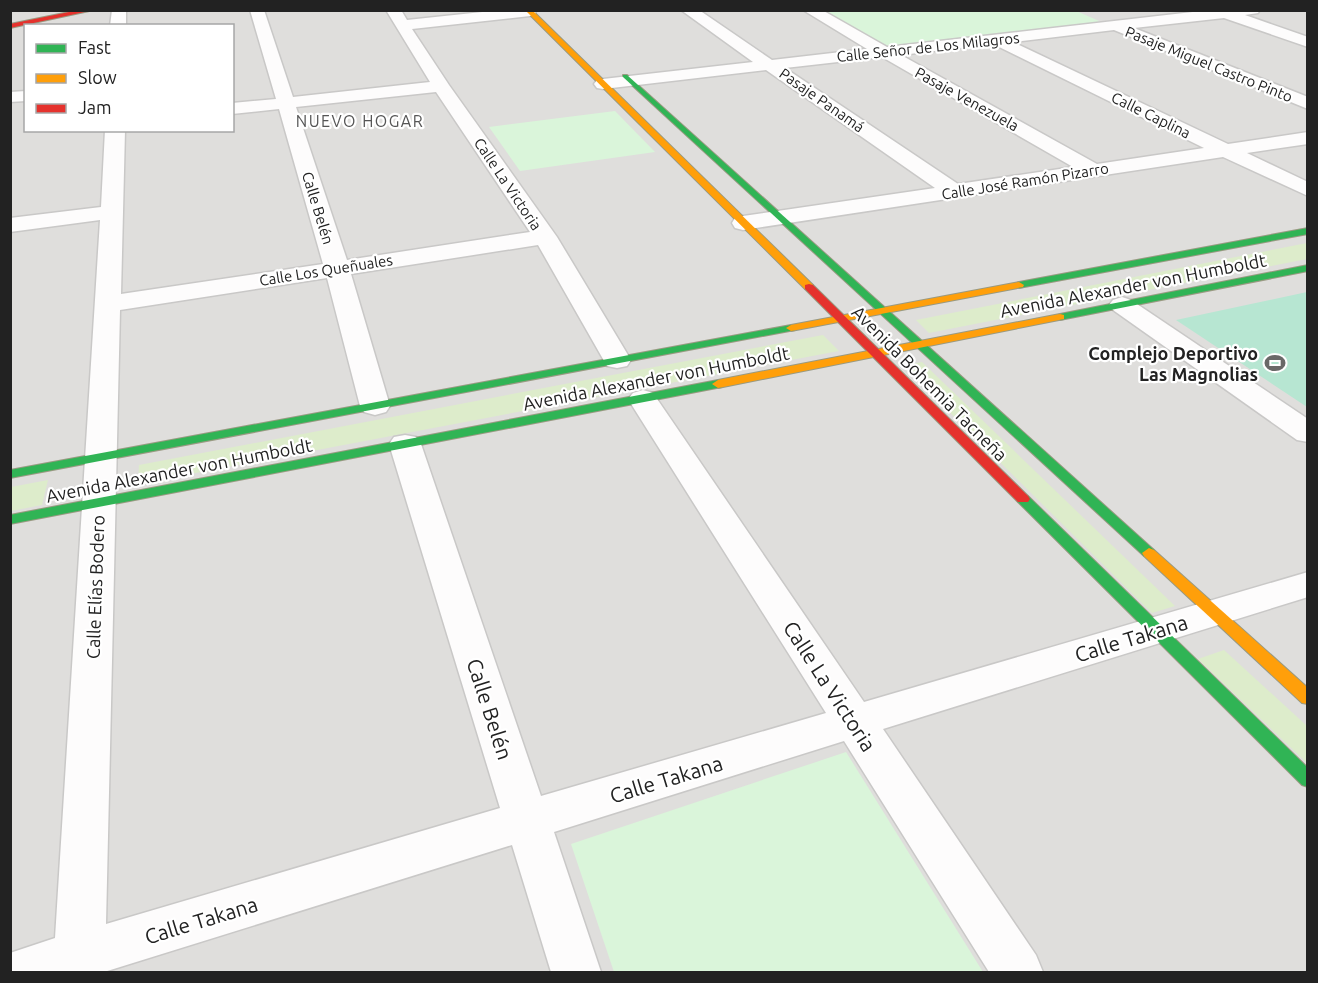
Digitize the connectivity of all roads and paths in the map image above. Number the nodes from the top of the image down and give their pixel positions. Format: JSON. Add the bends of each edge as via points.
{"nodes":[{"id":1,"x":56,"y":10,"type":"edge"},
{"id":2,"x":92,"y":10,"type":"edge"},
{"id":3,"x":257,"y":10,"type":"edge"},
{"id":4,"x":688,"y":10,"type":"edge"},
{"id":5,"x":810,"y":10,"type":"edge"},
{"id":6,"x":1253,"y":10,"type":"edge"},
{"id":7,"x":529,"y":11,"type":"edge"},
{"id":8,"x":1223,"y":12,"type":"edge"},
{"id":9,"x":1087,"y":14,"type":"dead end"},
{"id":10,"x":398,"y":18,"type":"edge"},
{"id":11,"x":10,"y":19,"type":"edge"},
{"id":12,"x":10,"y":26,"type":"edge"},
{"id":13,"x":1115,"y":26,"type":"junction"},
{"id":14,"x":995,"y":40,"type":"junction"},
{"id":15,"x":1308,"y":42,"type":"edge"},
{"id":16,"x":884,"y":52,"type":"junction"},
{"id":17,"x":771,"y":65,"type":"junction"},
{"id":18,"x":624,"y":75,"type":"junction"},
{"id":19,"x":603,"y":84,"type":"junction"},
{"id":20,"x":441,"y":86,"type":"junction"},
{"id":21,"x":286,"y":103,"type":"junction"},
{"id":22,"x":1308,"y":104,"type":"edge"},
{"id":23,"x":234,"y":110,"type":"edge"},
{"id":24,"x":115,"y":132,"type":"edge"},
{"id":25,"x":1308,"y":138,"type":"edge"},
{"id":26,"x":1225,"y":150,"type":"junction"},
{"id":27,"x":1093,"y":170,"type":"junction"},
{"id":28,"x":1308,"y":190,"type":"edge"},
{"id":29,"x":954,"y":191,"type":"junction"},
{"id":30,"x":111,"y":212,"type":"junction"},
{"id":31,"x":780,"y":218,"type":"junction"},
{"id":32,"x":743,"y":224,"type":"junction"},
{"id":33,"x":10,"y":225,"type":"edge"},
{"id":34,"x":1308,"y":231,"type":"edge"},
{"id":35,"x":545,"y":237,"type":"junction"},
{"id":36,"x":337,"y":268,"type":"junction"},
{"id":37,"x":1308,"y":268,"type":"edge"},
{"id":38,"x":108,"y":304,"type":"junction"},
{"id":39,"x":1122,"y":305,"type":"junction"},
{"id":40,"x":882,"y":310,"type":"junction"},
{"id":41,"x":840,"y":318,"type":"junction"},
{"id":42,"x":920,"y":345,"type":"junction"},
{"id":43,"x":876,"y":354,"type":"junction"},
{"id":44,"x":617,"y":360,"type":"junction"},
{"id":45,"x":643,"y":399,"type":"junction"},
{"id":46,"x":375,"y":406,"type":"junction"},
{"id":47,"x":1308,"y":433,"type":"edge"},
{"id":48,"x":405,"y":444,"type":"junction"},
{"id":49,"x":101,"y":458,"type":"junction"},
{"id":50,"x":10,"y":474,"type":"edge"},
{"id":51,"x":99,"y":504,"type":"junction"},
{"id":52,"x":10,"y":520,"type":"edge"},
{"id":53,"x":1308,"y":584,"type":"edge"},
{"id":54,"x":1214,"y":612,"type":"junction"},
{"id":55,"x":1156,"y":630,"type":"junction"},
{"id":56,"x":1308,"y":698,"type":"edge"},
{"id":57,"x":854,"y":722,"type":"junction"},
{"id":58,"x":1308,"y":780,"type":"edge"},
{"id":59,"x":527,"y":821,"type":"junction"},
{"id":60,"x":79,"y":965,"type":"edge"},
{"id":61,"x":25,"y":972,"type":"edge"},
{"id":62,"x":576,"y":972,"type":"edge"},
{"id":63,"x":1018,"y":972,"type":"edge"}],
"edges":[{"from":1,"to":11,"type":"street"},
{"from":2,"to":12,"type":"street"},
{"from":3,"to":21,"type":"street","name":"Calle Belén"},
{"from":4,"to":17,"type":"street","name":"Pasaje Panamá"},
{"from":5,"to":16,"type":"street","name":"Pasaje Venezuela"},
{"from":6,"to":8,"type":"street","name":"Calle Señor de Los Milagros"},
{"from":7,"to":10,"type":"street"},
{"from":7,"to":19,"type":"street","name":"Avenida Bohemia Tacneña"},
{"from":8,"to":13,"type":"street","name":"Calle Señor de Los Milagros"},
{"from":8,"to":15,"type":"street"},
{"from":9,"to":13,"type":"street","name":"Pasaje Miguel Castro Pinto"},
{"from":10,"to":20,"type":"street","name":"Calle La Victoria"},
{"from":13,"to":14,"type":"street","name":"Calle Señor de Los Milagros"},
{"from":13,"to":22,"type":"street","name":"Pasaje Miguel Castro Pinto"},
{"from":14,"to":16,"type":"street","name":"Calle Señor de Los Milagros"},
{"from":14,"to":26,"type":"street","name":"Calle Caplina"},
{"from":16,"to":17,"type":"street","name":"Calle Señor de Los Milagros"},
{"from":16,"to":27,"type":"street","name":"Pasaje Venezuela"},
{"from":17,"to":18,"type":"street","name":"Calle Señor de Los Milagros"},
{"from":17,"to":29,"type":"street","name":"Pasaje Panamá"},
{"from":18,"to":19,"type":"street","name":"Calle Señor de Los Milagros"},
{"from":18,"to":31,"type":"street","name":"Avenida Bohemia Tacneña"},
{"from":19,"to":32,"type":"street","name":"Avenida Bohemia Tacneña"},
{"from":20,"to":21,"type":"street"},
{"from":20,"to":35,"type":"street","name":"Calle La Victoria"},
{"from":21,"to":23,"type":"street"},
{"from":21,"to":36,"type":"street","name":"Calle Belén"},
{"from":24,"to":30,"type":"street","name":"Calle Elías Bodero"},
{"from":25,"to":26,"type":"street","name":"Calle José Ramón Pizarro"},
{"from":26,"to":27,"type":"street","name":"Calle José Ramón Pizarro"},
{"from":26,"to":28,"type":"street","name":"Calle Caplina"},
{"from":27,"to":29,"type":"street","name":"Calle José Ramón Pizarro"},
{"from":29,"to":31,"type":"street","name":"Calle José Ramón Pizarro"},
{"from":30,"to":33,"type":"street"},
{"from":30,"to":38,"type":"street","name":"Calle Elías Bodero"},
{"from":31,"to":32,"type":"street","name":"Calle José Ramón Pizarro"},
{"from":31,"to":40,"type":"street","name":"Avenida Bohemia Tacneña"},
{"from":32,"to":41,"type":"street","name":"Avenida Bohemia Tacneña"},
{"from":34,"to":40,"type":"street","name":"Avenida Alexander von Humboldt"},
{"from":35,"to":36,"type":"street","name":"Calle Los Queñuales"},
{"from":35,"to":44,"type":"street","name":"Calle La Victoria"},
{"from":36,"to":38,"type":"street","name":"Calle Los Queñuales"},
{"from":36,"to":46,"type":"street","name":"Calle Belén"},
{"from":37,"to":39,"type":"street","name":"Avenida Alexander von Humboldt"},
{"from":38,"to":49,"type":"street","name":"Calle Elías Bodero"},
{"from":39,"to":42,"type":"street","name":"Avenida Alexander von Humboldt"},
{"from":39,"to":47,"type":"street"},
{"from":40,"to":41,"type":"street","name":"Avenida Alexander von Humboldt"},
{"from":40,"to":42,"type":"street","name":"Avenida Bohemia Tacneña"},
{"from":41,"to":43,"type":"street","name":"Avenida Bohemia Tacneña"},
{"from":41,"to":44,"type":"street","name":"Avenida Alexander von Humboldt"},
{"from":42,"to":43,"type":"street","name":"Avenida Alexander von Humboldt"},
{"from":42,"to":54,"type":"street","name":"Avenida Bohemia Tacneña"},
{"from":43,"to":45,"type":"street","name":"Avenida Alexander von Humboldt"},
{"from":43,"to":55,"type":"street","name":"Avenida Bohemia Tacneña"},
{"from":44,"to":46,"type":"street","name":"Avenida Alexander von Humboldt"},
{"from":45,"to":48,"type":"street","name":"Avenida Alexander von Humboldt"},
{"from":45,"to":57,"type":"street","name":"Calle La Victoria"},
{"from":46,"to":49,"type":"street","name":"Avenida Alexander von Humboldt"},
{"from":48,"to":51,"type":"street","name":"Avenida Alexander von Humboldt"},
{"from":48,"to":59,"type":"street","name":"Calle Belén"},
{"from":49,"to":50,"type":"street","name":"Avenida Alexander von Humboldt"},
{"from":49,"to":51,"type":"street","name":"Calle Elías Bodero"},
{"from":51,"to":52,"type":"street","name":"Avenida Alexander von Humboldt"},
{"from":51,"to":60,"type":"street","name":"Calle Elías Bodero"},
{"from":53,"to":54,"type":"street","name":"Calle Takana"},
{"from":54,"to":55,"type":"street","name":"Calle Takana"},
{"from":54,"to":56,"type":"street","name":"Avenida Bohemia Tacneña"},
{"from":55,"to":57,"type":"street","name":"Calle Takana"},
{"from":55,"to":58,"type":"street","name":"Avenida Bohemia Tacneña"},
{"from":57,"to":59,"type":"street","name":"Calle Takana"},
{"from":57,"to":63,"type":"street","name":"Calle La Victoria"},
{"from":59,"to":60,"type":"street","name":"Calle Takana"},
{"from":59,"to":62,"type":"street","name":"Calle Belén"},
{"from":60,"to":61,"type":"street","name":"Calle Takana"}]}
